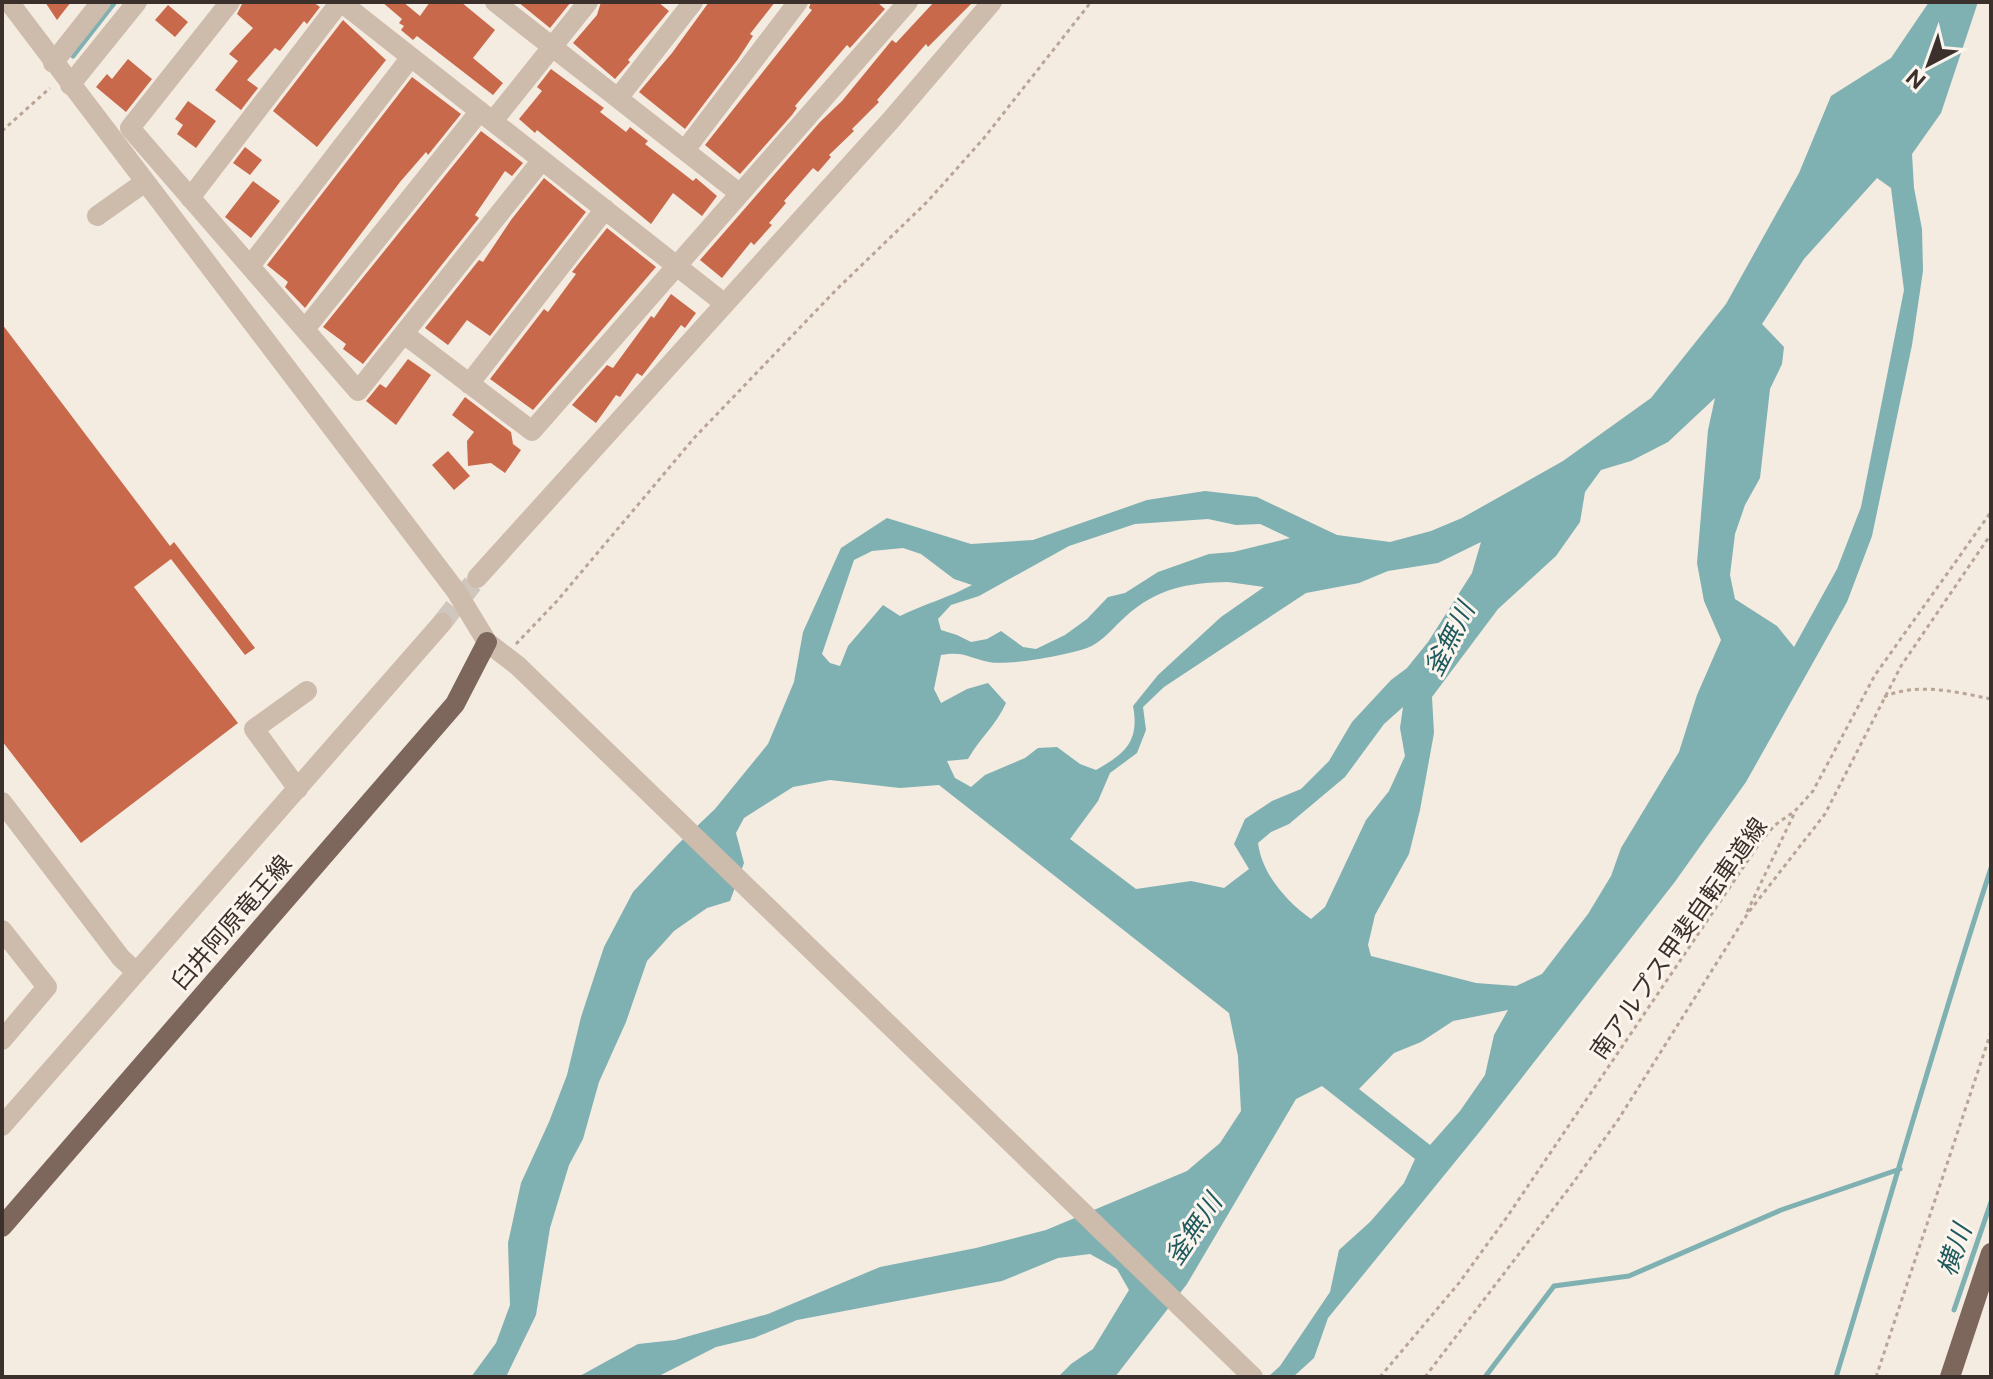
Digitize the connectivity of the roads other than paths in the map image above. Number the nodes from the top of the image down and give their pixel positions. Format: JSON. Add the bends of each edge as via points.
{"nodes":[{"id":1,"x":9,"y":2,"type":"edge"},
{"id":2,"x":101,"y":2,"type":"edge"},
{"id":3,"x":137,"y":2,"type":"edge"},
{"id":4,"x":230,"y":2,"type":"edge"},
{"id":5,"x":341,"y":2,"type":"edge"},
{"id":6,"x":495,"y":2,"type":"edge"},
{"id":7,"x":588,"y":2,"type":"edge"},
{"id":8,"x":693,"y":2,"type":"edge"},
{"id":9,"x":798,"y":2,"type":"edge"},
{"id":10,"x":992,"y":2,"type":"edge"},
{"id":11,"x":900,"y":5,"type":"edge"},
{"id":12,"x":552,"y":47,"type":"junction"},
{"id":13,"x":411,"y":57,"type":"junction"},
{"id":14,"x":62,"y":75,"type":"junction"},
{"id":15,"x":618,"y":98,"type":"junction"},
{"id":16,"x":487,"y":116,"type":"junction"},
{"id":17,"x":685,"y":150,"type":"junction"},
{"id":18,"x":542,"y":160,"type":"junction"},
{"id":19,"x":145,"y":182,"type":"junction"},
{"id":20,"x":739,"y":193,"type":"junction"},
{"id":21,"x":190,"y":198,"type":"junction"},
{"id":22,"x":605,"y":209,"type":"junction"},
{"id":23,"x":97,"y":216,"type":"dead end"},
{"id":24,"x":250,"y":266,"type":"junction"},
{"id":25,"x":677,"y":266,"type":"junction"},
{"id":26,"x":725,"y":304,"type":"junction"},
{"id":27,"x":305,"y":329,"type":"junction"},
{"id":28,"x":404,"y":334,"type":"junction"},
{"id":29,"x":469,"y":384,"type":"junction"},
{"id":30,"x":477,"y":578,"type":"tunnel mouth"},
{"id":31,"x":442,"y":623,"type":"tunnel mouth"},
{"id":32,"x":487,"y":642,"type":"junction"},
{"id":33,"x":307,"y":691,"type":"dead end"},
{"id":34,"x":298,"y":789,"type":"junction"},
{"id":35,"x":2,"y":802,"type":"edge"},
{"id":36,"x":2,"y":930,"type":"edge"},
{"id":37,"x":135,"y":971,"type":"junction"},
{"id":38,"x":5,"y":1030,"type":"edge"},
{"id":39,"x":2,"y":1126,"type":"edge"},
{"id":40,"x":2,"y":1227,"type":"edge"},
{"id":41,"x":1991,"y":1253,"type":"edge"},
{"id":42,"x":1253,"y":1377,"type":"edge"},
{"id":43,"x":1950,"y":1377,"type":"edge"}],
"edges":[{"from":1,"to":14,"type":"street"},
{"from":2,"to":14,"type":"street"},
{"from":3,"to":14,"type":"street"},
{"from":4,"to":21,"type":"street","via":[[130,128]]},
{"from":5,"to":13,"type":"street"},
{"from":5,"to":21,"type":"street"},
{"from":6,"to":12,"type":"street"},
{"from":7,"to":12,"type":"street"},
{"from":8,"to":15,"type":"street"},
{"from":9,"to":17,"type":"street"},
{"from":10,"to":26,"type":"street"},
{"from":11,"to":20,"type":"street"},
{"from":12,"to":15,"type":"street"},
{"from":12,"to":16,"type":"street"},
{"from":13,"to":16,"type":"street"},
{"from":13,"to":24,"type":"street"},
{"from":14,"to":19,"type":"street"},
{"from":15,"to":17,"type":"street"},
{"from":16,"to":18,"type":"street"},
{"from":16,"to":27,"type":"street"},
{"from":17,"to":20,"type":"street"},
{"from":18,"to":22,"type":"street"},
{"from":18,"to":28,"type":"street"},
{"from":19,"to":23,"type":"street"},
{"from":19,"to":32,"type":"street","via":[[456,591]]},
{"from":20,"to":25,"type":"street"},
{"from":21,"to":24,"type":"street"},
{"from":22,"to":25,"type":"street"},
{"from":22,"to":29,"type":"street"},
{"from":24,"to":27,"type":"street"},
{"from":25,"to":26,"type":"street"},
{"from":25,"to":29,"type":"street","via":[[532,431]]},
{"from":26,"to":30,"type":"street"},
{"from":27,"to":28,"type":"street","via":[[358,391]]},
{"from":28,"to":29,"type":"street"},
{"from":31,"to":34,"type":"street"},
{"from":32,"to":40,"type":"main road","name":"臼井阿原竜王線","via":[[455,704]]},
{"from":32,"to":42,"type":"street"},
{"from":33,"to":34,"type":"street","via":[[254,729]]},
{"from":34,"to":37,"type":"street"},
{"from":35,"to":37,"type":"street"},
{"from":36,"to":38,"type":"street","via":[[47,987]]},
{"from":37,"to":39,"type":"street"},
{"from":41,"to":43,"type":"main road"}]}
